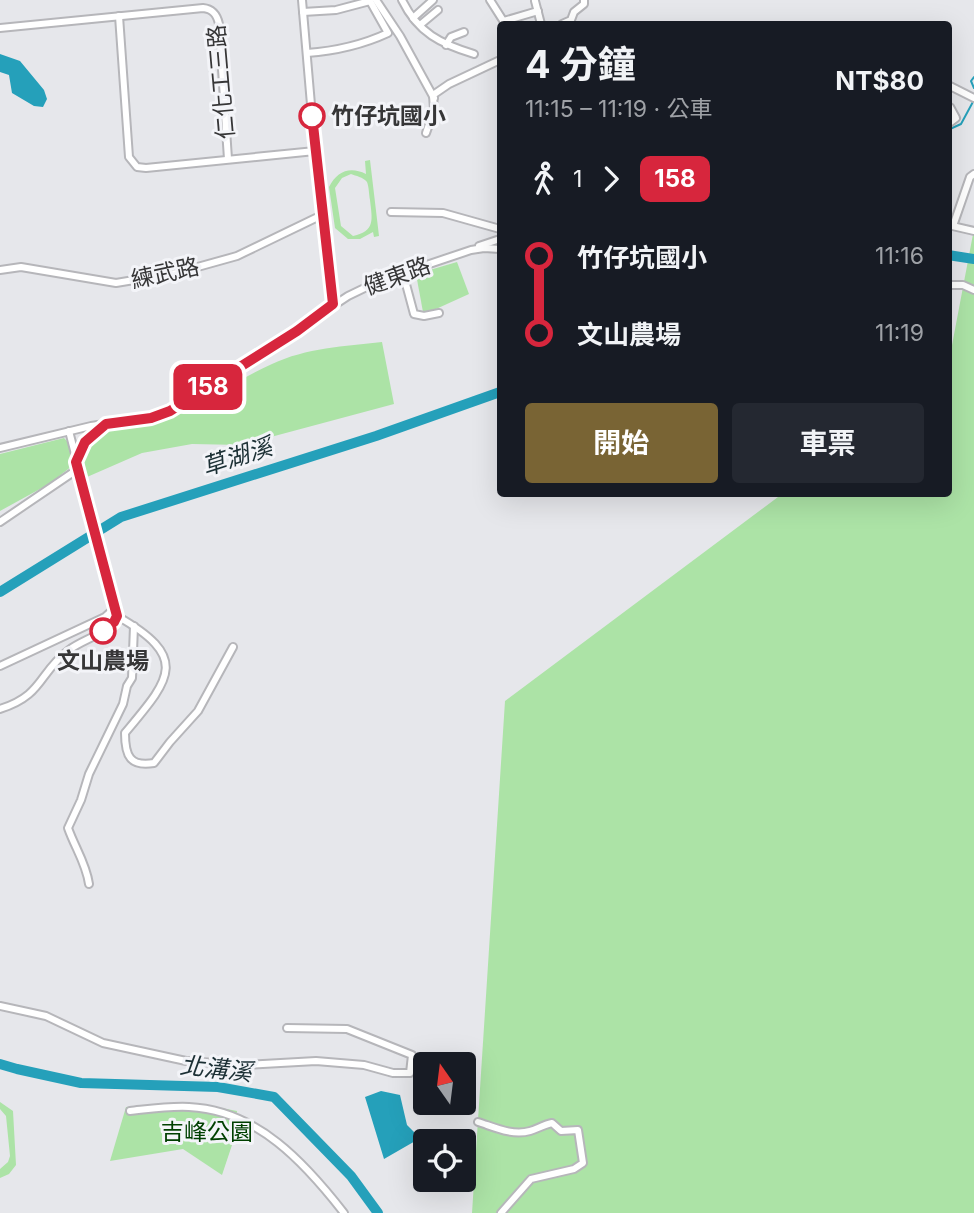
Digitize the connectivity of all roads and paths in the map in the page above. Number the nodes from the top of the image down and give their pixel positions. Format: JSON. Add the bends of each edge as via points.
{"nodes":[{"id":1,"x":302,"y":0,"type":"edge"},
{"id":2,"x":376,"y":0,"type":"edge"},
{"id":3,"x":402,"y":0,"type":"edge"},
{"id":4,"x":433,"y":0,"type":"edge"},
{"id":5,"x":490,"y":0,"type":"edge"},
{"id":6,"x":584,"y":0,"type":"edge"},
{"id":7,"x":535,"y":1,"type":"edge"},
{"id":8,"x":438,"y":10,"type":"dead end"},
{"id":9,"x":538,"y":11,"type":"junction"},
{"id":10,"x":303,"y":12,"type":"junction"},
{"id":11,"x":119,"y":16,"type":"junction"},
{"id":12,"x":413,"y":18,"type":"junction"},
{"id":13,"x":504,"y":21,"type":"edge"},
{"id":14,"x":510,"y":21,"type":"edge"},
{"id":15,"x":540,"y":21,"type":"edge"},
{"id":16,"x":572,"y":21,"type":"edge"},
{"id":17,"x":420,"y":26,"type":"junction"},
{"id":18,"x":0,"y":28,"type":"edge"},
{"id":19,"x":464,"y":32,"type":"dead end"},
{"id":20,"x":446,"y":45,"type":"junction"},
{"id":21,"x":307,"y":53,"type":"junction"},
{"id":22,"x":474,"y":54,"type":"dead end"},
{"id":23,"x":497,"y":61,"type":"edge"},
{"id":24,"x":952,"y":87,"type":"edge"},
{"id":25,"x":434,"y":98,"type":"junction"},
{"id":26,"x":974,"y":98,"type":"edge"},
{"id":27,"x":426,"y":133,"type":"dead end"},
{"id":28,"x":315,"y":151,"type":"junction"},
{"id":29,"x":228,"y":159,"type":"junction"},
{"id":30,"x":973,"y":176,"type":"edge"},
{"id":31,"x":391,"y":212,"type":"dead end"},
{"id":32,"x":322,"y":215,"type":"junction"},
{"id":33,"x":952,"y":223,"type":"edge"},
{"id":34,"x":952,"y":225,"type":"edge"},
{"id":35,"x":497,"y":228,"type":"edge"},
{"id":36,"x":974,"y":232,"type":"edge"},
{"id":37,"x":497,"y":240,"type":"edge"},
{"id":38,"x":471,"y":250,"type":"junction"},
{"id":39,"x":497,"y":250,"type":"edge"},
{"id":40,"x":0,"y":270,"type":"edge"},
{"id":41,"x":403,"y":272,"type":"junction"},
{"id":42,"x":952,"y":285,"type":"edge"},
{"id":43,"x":974,"y":290,"type":"edge"},
{"id":44,"x":333,"y":304,"type":"junction"},
{"id":45,"x":439,"y":313,"type":"dead end"},
{"id":46,"x":106,"y":424,"type":"junction"},
{"id":47,"x":69,"y":430,"type":"junction"},
{"id":48,"x":0,"y":448,"type":"edge"},
{"id":49,"x":78,"y":467,"type":"junction"},
{"id":50,"x":0,"y":522,"type":"edge"},
{"id":51,"x":115,"y":608,"type":"junction"},
{"id":52,"x":117,"y":616,"type":"junction"},
{"id":53,"x":134,"y":626,"type":"junction"},
{"id":54,"x":233,"y":647,"type":"dead end"},
{"id":55,"x":0,"y":666,"type":"edge"},
{"id":56,"x":0,"y":709,"type":"edge"},
{"id":57,"x":89,"y":884,"type":"dead end"},
{"id":58,"x":0,"y":1006,"type":"edge"},
{"id":59,"x":287,"y":1028,"type":"dead end"},
{"id":60,"x":130,"y":1111,"type":"dead end"},
{"id":61,"x":478,"y":1122,"type":"dead end"},
{"id":62,"x":344,"y":1213,"type":"edge"},
{"id":63,"x":501,"y":1213,"type":"edge"}],
"edges":[{"from":1,"to":10,"type":"street"},
{"from":2,"to":25,"type":"street"},
{"from":3,"to":12,"type":"street"},
{"from":4,"to":12,"type":"street"},
{"from":5,"to":13,"type":"street"},
{"from":6,"to":16,"type":"street"},
{"from":7,"to":9,"type":"street"},
{"from":8,"to":17,"type":"street"},
{"from":9,"to":14,"type":"street"},
{"from":9,"to":15,"type":"street"},
{"from":10,"to":21,"type":"street"},
{"from":10,"to":21,"type":"street","via":[[370,1],[388,33]]},
{"from":11,"to":18,"type":"street","name":"仁化工三路"},
{"from":11,"to":29,"type":"street","name":"仁化工三路","via":[[203,8],[216,14]]},
{"from":11,"to":29,"type":"street","via":[[130,161],[140,169]]},
{"from":12,"to":17,"type":"street"},
{"from":17,"to":20,"type":"street"},
{"from":19,"to":20,"type":"street","via":[[451,37]]},
{"from":20,"to":22,"type":"street"},
{"from":21,"to":28,"type":"street"},
{"from":23,"to":25,"type":"street","via":[[449,84]]},
{"from":24,"to":26,"type":"street"},
{"from":25,"to":27,"type":"street"},
{"from":28,"to":29,"type":"street"},
{"from":28,"to":32,"type":"street"},
{"from":30,"to":33,"type":"street"},
{"from":31,"to":35,"type":"street","via":[[443,213]]},
{"from":32,"to":40,"type":"street","name":"練武路","via":[[237,256],[164,275],[116,283],[21,267]]},
{"from":32,"to":44,"type":"street"},
{"from":34,"to":36,"type":"street"},
{"from":37,"to":38,"type":"street","name":"健東路"},
{"from":38,"to":39,"type":"street","name":"健東路"},
{"from":38,"to":41,"type":"street","name":"健東路"},
{"from":41,"to":44,"type":"street","name":"健東路"},
{"from":41,"to":45,"type":"street","via":[[414,314]]},
{"from":42,"to":43,"type":"street"},
{"from":44,"to":46,"type":"street","name":"健東路","via":[[170,411]]},
{"from":46,"to":47,"type":"street","name":"健東路"},
{"from":46,"to":49,"type":"street","via":[[85,442]]},
{"from":47,"to":48,"type":"street","name":"健東路"},
{"from":47,"to":49,"type":"street"},
{"from":49,"to":50,"type":"street"},
{"from":49,"to":51,"type":"street"},
{"from":51,"to":52,"type":"street"},
{"from":51,"to":55,"type":"street","via":[[105,617]]},
{"from":52,"to":53,"type":"street"},
{"from":52,"to":56,"type":"street","via":[[102,632],[58,659],[36,690]]},
{"from":53,"to":54,"type":"street","via":[[156,644],[166,658],[167,669],[160,688],[125,733],[129,756],[140,766],[154,763],[198,711]]},
{"from":53,"to":57,"type":"street","via":[[132,678],[68,828],[86,864]]},
{"from":58,"to":59,"type":"street","via":[[46,1016],[103,1043],[186,1061],[244,1065],[316,1061],[410,1073],[412,1055],[347,1029]]},
{"from":60,"to":62,"type":"street","via":[[188,1107],[229,1114],[270,1136],[302,1163]]},
{"from":61,"to":63,"type":"street","via":[[506,1132],[530,1131],[552,1123],[561,1130],[578,1130],[583,1163],[531,1179]]}]}
